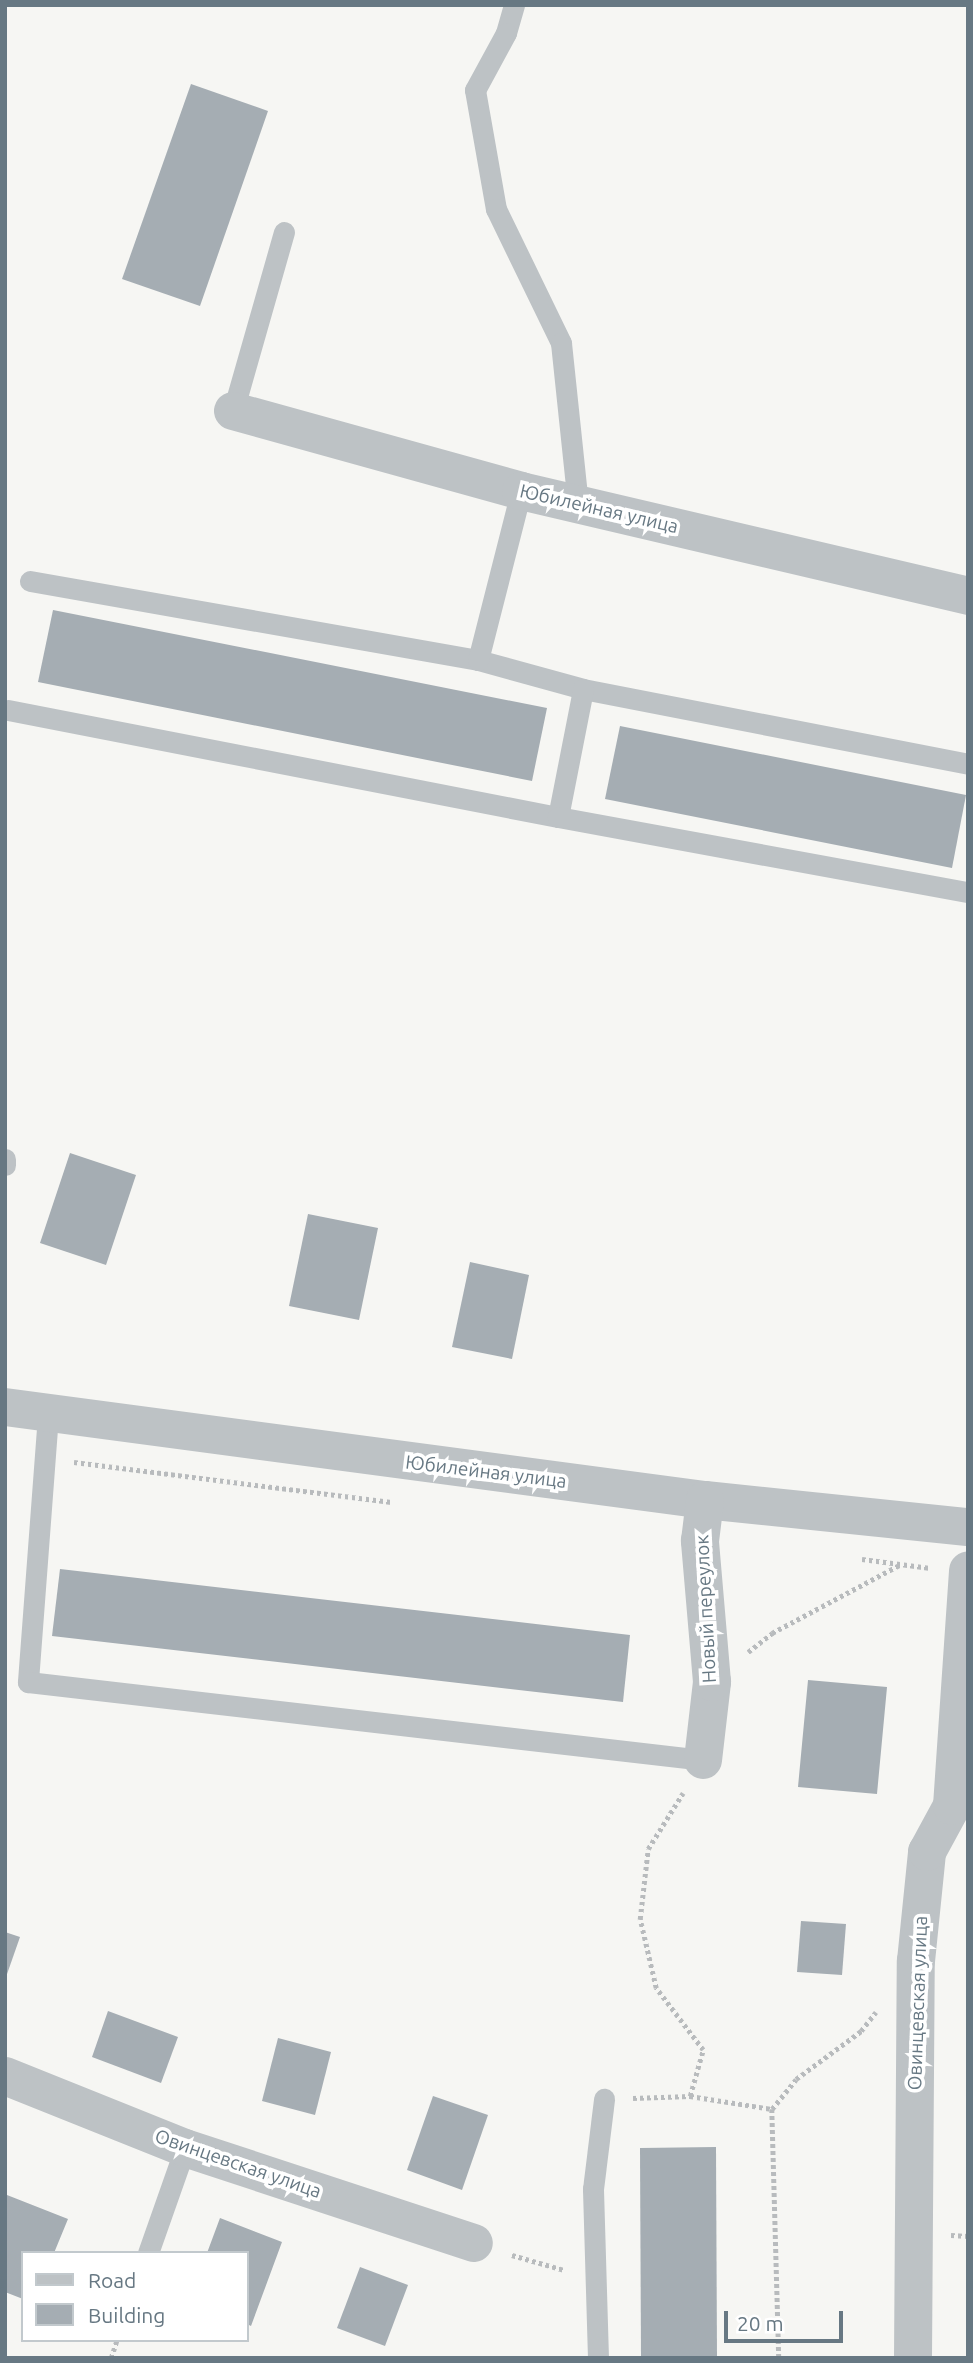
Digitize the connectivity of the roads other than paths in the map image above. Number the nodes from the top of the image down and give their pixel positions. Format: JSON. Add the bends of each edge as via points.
{"nodes":[{"id":1,"x":514,"y":5,"type":"edge"},
{"id":2,"x":284,"y":232,"type":"dead end"},
{"id":3,"x":233,"y":411,"type":"joint"},
{"id":4,"x":521,"y":491,"type":"junction"},
{"id":5,"x":578,"y":504,"type":"junction"},
{"id":6,"x":30,"y":581,"type":"dead end"},
{"id":7,"x":968,"y":596,"type":"edge"},
{"id":8,"x":478,"y":660,"type":"junction"},
{"id":9,"x":583,"y":689,"type":"junction"},
{"id":10,"x":8,"y":710,"type":"dead end"},
{"id":11,"x":968,"y":764,"type":"edge"},
{"id":12,"x":558,"y":817,"type":"junction"},
{"id":13,"x":968,"y":892,"type":"edge"},
{"id":14,"x":5,"y":1159,"type":"edge"},
{"id":15,"x":5,"y":1165,"type":"edge"},
{"id":16,"x":5,"y":1407,"type":"edge"},
{"id":17,"x":48,"y":1415,"type":"junction"},
{"id":18,"x":705,"y":1500,"type":"junction"},
{"id":19,"x":968,"y":1527,"type":"edge"},
{"id":20,"x":968,"y":1571,"type":"edge"},
{"id":21,"x":703,"y":1760,"type":"joint"},
{"id":22,"x":960,"y":1806,"type":"edge"},
{"id":23,"x":5,"y":2076,"type":"edge"},
{"id":24,"x":604,"y":2099,"type":"road end"},
{"id":25,"x":185,"y":2148,"type":"junction"},
{"id":26,"x":474,"y":2243,"type":"dead end"},
{"id":27,"x":149,"y":2251,"type":"edge"},
{"id":28,"x":598,"y":2358,"type":"edge"},
{"id":29,"x":913,"y":2358,"type":"edge"}],
"edges":[{"from":1,"to":5,"type":"lane","via":[[506,33],[475,90],[496,209],[561,343]]},
{"from":2,"to":3,"type":"lane"},
{"from":3,"to":4,"type":"street","name":"Юбилейная улица"},
{"from":4,"to":5,"type":"street","name":"Юбилейная улица"},
{"from":4,"to":8,"type":"lane"},
{"from":5,"to":7,"type":"street","name":"Юбилейная улица"},
{"from":6,"to":8,"type":"lane"},
{"from":8,"to":9,"type":"lane"},
{"from":9,"to":11,"type":"lane"},
{"from":9,"to":12,"type":"lane"},
{"from":10,"to":12,"type":"lane"},
{"from":12,"to":13,"type":"lane"},
{"from":14,"to":15,"type":"lane"},
{"from":16,"to":17,"type":"street","name":"Юбилейная улица"},
{"from":17,"to":18,"type":"street","name":"Юбилейная улица"},
{"from":17,"to":21,"type":"lane","via":[[28,1682]]},
{"from":18,"to":19,"type":"street","name":"Юбилейная улица"},
{"from":18,"to":21,"type":"street","name":"Новый переулок","via":[[700,1541],[712,1682]]},
{"from":20,"to":22,"type":"street","name":"Овинцевская улица"},
{"from":22,"to":29,"type":"street","name":"Овинцевская улица","via":[[927,1852],[916,1961]]},
{"from":23,"to":25,"type":"street","name":"Овинцевская улица"},
{"from":24,"to":28,"type":"lane","via":[[593,2189]]},
{"from":25,"to":26,"type":"street","name":"Овинцевская улица"},
{"from":25,"to":27,"type":"lane"}]}
